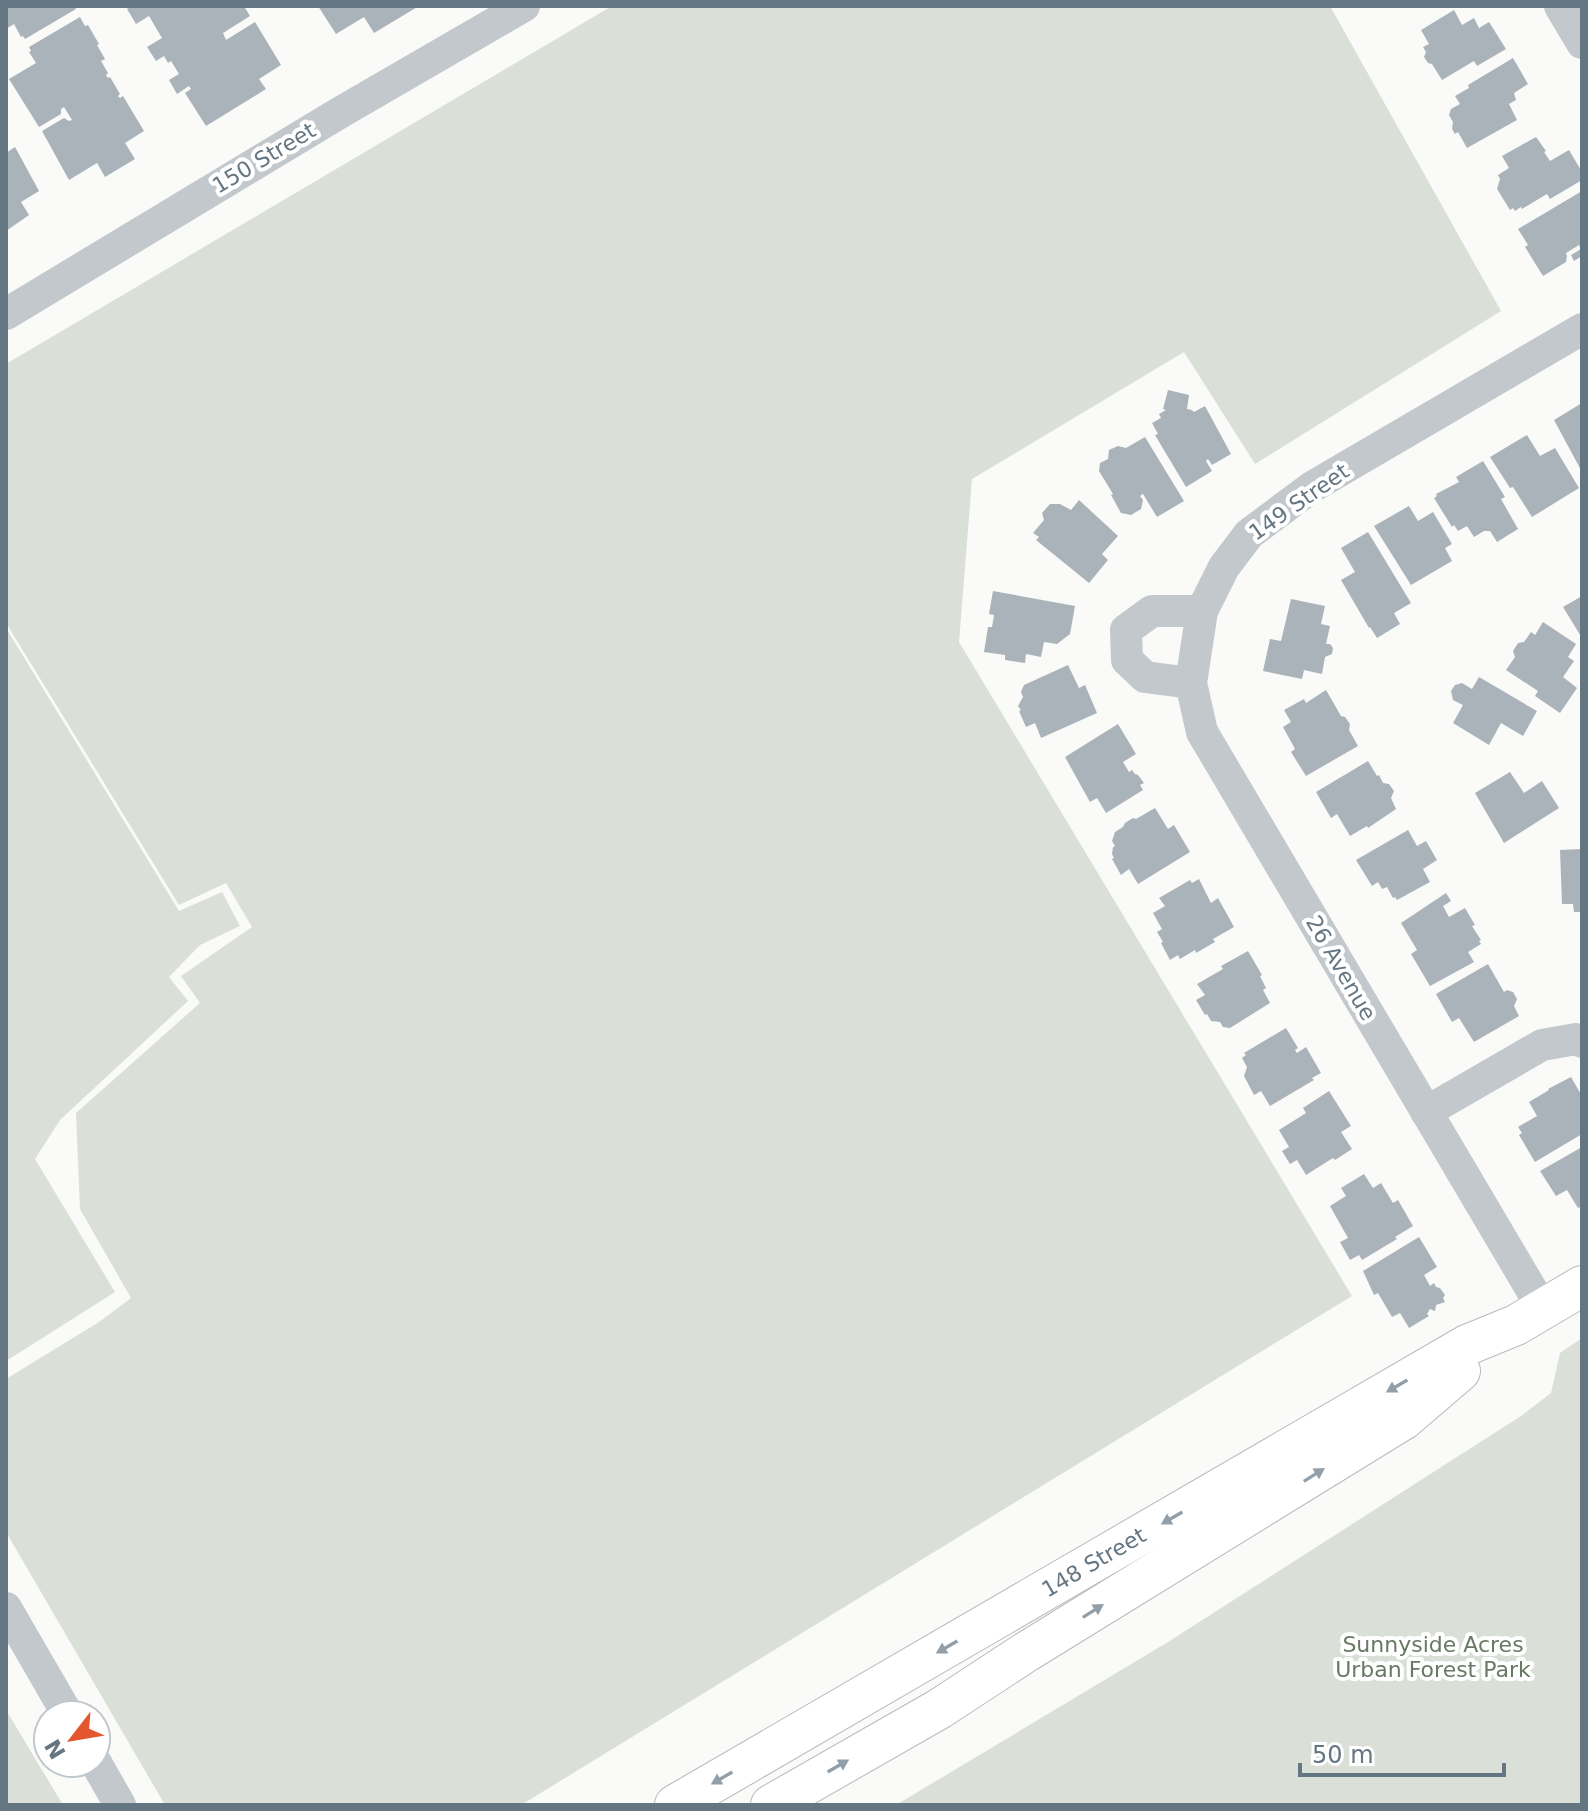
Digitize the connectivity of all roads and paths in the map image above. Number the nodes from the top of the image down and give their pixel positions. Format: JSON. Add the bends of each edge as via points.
{"nodes":[{"id":1,"x":524,"y":6,"type":"edge"},
{"id":2,"x":1560,"y":6,"type":"edge"},
{"id":3,"x":1582,"y":43,"type":"edge"},
{"id":4,"x":6,"y":314,"type":"edge"},
{"id":5,"x":1582,"y":329,"type":"edge"},
{"id":6,"x":1202,"y":611,"type":"junction"},
{"id":7,"x":1191,"y":683,"type":"junction"},
{"id":8,"x":1582,"y":1042,"type":"edge"},
{"id":9,"x":1426,"y":1112,"type":"junction"},
{"id":10,"x":1582,"y":1286,"type":"edge"},
{"id":11,"x":1529,"y":1317,"type":"junction"},
{"id":12,"x":6,"y":1608,"type":"edge"},
{"id":13,"x":59,"y":1699,"type":"edge"},
{"id":14,"x":105,"y":1779,"type":"edge"},
{"id":15,"x":120,"y":1805,"type":"edge"},
{"id":16,"x":675,"y":1805,"type":"edge"},
{"id":17,"x":771,"y":1805,"type":"edge"}],
"edges":[{"from":1,"to":4,"type":"street","name":"150 Street"},
{"from":2,"to":3,"type":"street"},
{"from":5,"to":6,"type":"street","name":"149 Street","via":[[1312,487],[1249,534],[1224,567]]},
{"from":6,"to":7,"type":"street","name":"26 Avenue"},
{"from":6,"to":7,"type":"street","via":[[1152,611],[1126,630],[1127,660],[1145,677]]},
{"from":7,"to":9,"type":"street","name":"26 Avenue","via":[[1202,732]]},
{"from":8,"to":9,"type":"street","via":[[1542,1045]]},
{"from":9,"to":11,"type":"street","name":"26 Avenue"},
{"from":10,"to":11,"type":"main road","name":"148 Street"},
{"from":11,"to":16,"type":"main road","name":"148 Street","one_way":true,"via":[[1467,1345]]},
{"from":17,"to":11,"type":"main road","name":"148 Street","one_way":true,"via":[[939,1709],[1404,1419]]},
{"from":12,"to":13,"type":"street"},
{"from":14,"to":15,"type":"street"}]}
